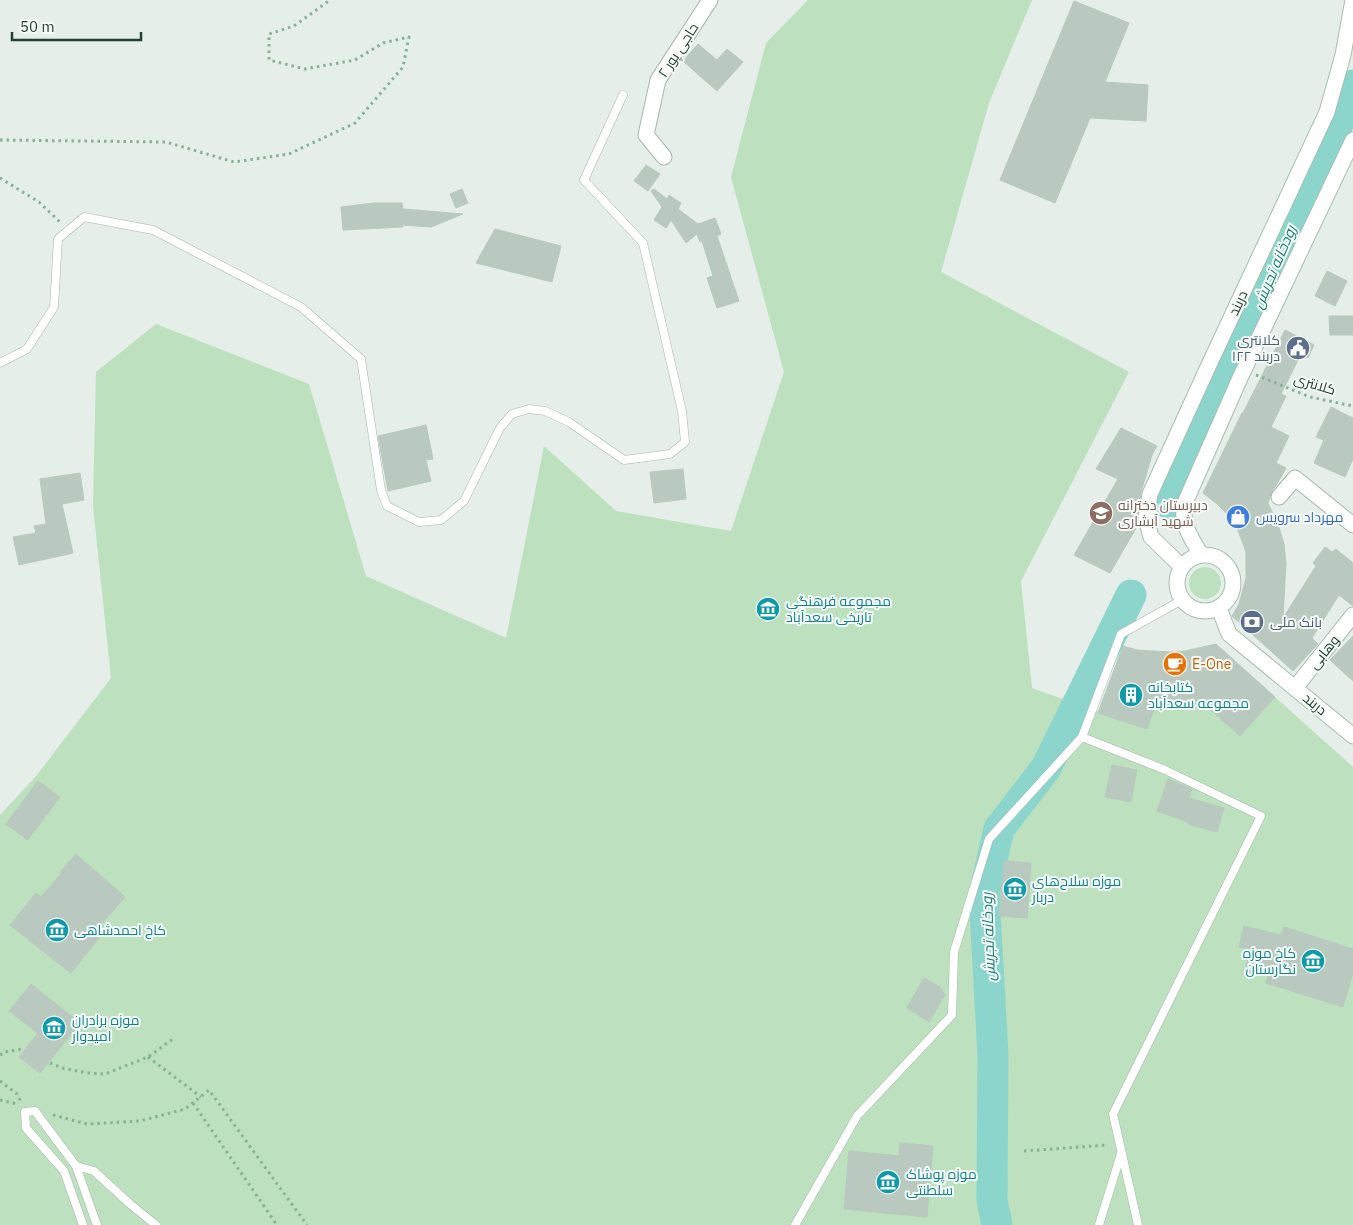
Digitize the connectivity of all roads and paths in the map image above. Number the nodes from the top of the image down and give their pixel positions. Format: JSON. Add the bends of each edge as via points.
{"nodes":[{"id":1,"x":330,"y":0,"type":"edge"},
{"id":2,"x":710,"y":0,"type":"edge"},
{"id":3,"x":1353,"y":0,"type":"edge"},
{"id":4,"x":1348,"y":32,"type":"junction"},
{"id":5,"x":1353,"y":47,"type":"edge"},
{"id":6,"x":1353,"y":70,"type":"edge"},
{"id":7,"x":1337,"y":78,"type":"junction"},
{"id":8,"x":623,"y":95,"type":"dead end"},
{"id":9,"x":0,"y":140,"type":"edge"},
{"id":10,"x":1353,"y":140,"type":"edge"},
{"id":11,"x":664,"y":157,"type":"dead end"},
{"id":12,"x":0,"y":178,"type":"edge"},
{"id":13,"x":68,"y":230,"type":"junction"},
{"id":14,"x":0,"y":363,"type":"edge"},
{"id":15,"x":1244,"y":370,"type":"junction"},
{"id":16,"x":1353,"y":406,"type":"edge"},
{"id":17,"x":1279,"y":497,"type":"dead end"},
{"id":18,"x":1353,"y":525,"type":"edge"},
{"id":19,"x":1201,"y":556,"type":"junction"},
{"id":20,"x":1182,"y":567,"type":"junction"},
{"id":21,"x":1182,"y":600,"type":"junction"},
{"id":22,"x":1218,"y":608,"type":"junction"},
{"id":23,"x":1353,"y":615,"type":"edge"},
{"id":24,"x":1295,"y":688,"type":"junction"},
{"id":25,"x":1353,"y":736,"type":"edge"},
{"id":26,"x":1082,"y":737,"type":"junction"},
{"id":27,"x":174,"y":1038,"type":"dead end"},
{"id":28,"x":23,"y":1049,"type":"dead end"},
{"id":29,"x":0,"y":1055,"type":"edge"},
{"id":30,"x":148,"y":1057,"type":"junction"},
{"id":31,"x":50,"y":1063,"type":"dead end"},
{"id":32,"x":0,"y":1081,"type":"edge"},
{"id":33,"x":201,"y":1097,"type":"junction"},
{"id":34,"x":0,"y":1100,"type":"edge"},
{"id":35,"x":193,"y":1103,"type":"junction"},
{"id":36,"x":35,"y":1111,"type":"junction"},
{"id":37,"x":1121,"y":1148,"type":"junction"},
{"id":38,"x":1024,"y":1151,"type":"dead end"},
{"id":39,"x":76,"y":1166,"type":"junction"},
{"id":40,"x":84,"y":1225,"type":"edge"},
{"id":41,"x":97,"y":1225,"type":"edge"},
{"id":42,"x":156,"y":1225,"type":"edge"},
{"id":43,"x":277,"y":1225,"type":"edge"},
{"id":44,"x":307,"y":1225,"type":"edge"},
{"id":45,"x":795,"y":1225,"type":"edge"},
{"id":46,"x":1099,"y":1225,"type":"edge"},
{"id":47,"x":1138,"y":1225,"type":"edge"}],
"edges":[{"from":1,"to":9,"type":"path","via":[[294,26],[269,34],[269,60],[305,69],[355,60],[383,43],[409,37],[403,68],[355,123],[289,154],[234,162],[166,142]]},
{"from":2,"to":11,"type":"main road","name":"حاجی پور ۲","via":[[658,80],[646,135]]},
{"from":3,"to":4,"type":"main road","name":"دربند"},
{"from":4,"to":5,"type":"main road"},
{"from":4,"to":7,"type":"main road","name":"دربند"},
{"from":6,"to":7,"type":"main road","via":[[1346,70]]},
{"from":7,"to":20,"type":"main road","name":"دربند","via":[[1327,112],[1150,494],[1146,518],[1151,537]]},
{"from":8,"to":13,"type":"lane","via":[[584,180],[643,243],[682,411],[685,442],[670,454],[624,460],[569,422],[545,412],[529,409],[512,414],[500,428],[464,500],[441,520],[420,522],[387,506],[381,490],[361,359],[301,307],[154,230],[84,217]]},
{"from":10,"to":15,"type":"main road"},
{"from":12,"to":13,"type":"path","via":[[39,202]]},
{"from":13,"to":14,"type":"lane","via":[[58,239],[54,307],[27,349]]},
{"from":15,"to":16,"type":"path","name":"کلانتری","via":[[1310,398]]},
{"from":15,"to":19,"type":"main road","via":[[1184,505],[1185,527]]},
{"from":17,"to":18,"type":"main road","via":[[1294,478]]},
{"from":19,"to":20,"type":"main road","via":[[1187,561]]},
{"from":19,"to":22,"type":"main road","via":[[1218,558],[1233,579],[1230,596]]},
{"from":20,"to":21,"type":"main road","via":[[1177,583]]},
{"from":21,"to":22,"type":"main road","via":[[1195,610]]},
{"from":21,"to":26,"type":"lane","via":[[1121,634]]},
{"from":22,"to":24,"type":"main road","name":"دربند","via":[[1229,634]]},
{"from":23,"to":24,"type":"main road","name":"وهابی"},
{"from":24,"to":25,"type":"main road","name":"دربند"},
{"from":26,"to":37,"type":"lane","via":[[1163,769],[1261,816],[1113,1114]]},
{"from":26,"to":45,"type":"lane","via":[[989,839],[954,952],[952,1015],[857,1116]]},
{"from":27,"to":30,"type":"path"},
{"from":28,"to":29,"type":"path"},
{"from":30,"to":31,"type":"path","via":[[106,1074],[62,1068]]},
{"from":30,"to":33,"type":"path"},
{"from":32,"to":34,"type":"path","via":[[17,1094],[22,1105]]},
{"from":33,"to":35,"type":"path"},
{"from":33,"to":44,"type":"path","via":[[209,1090]]},
{"from":35,"to":36,"type":"path","via":[[185,1109],[140,1121],[87,1124]]},
{"from":35,"to":43,"type":"path"},
{"from":36,"to":39,"type":"lane"},
{"from":36,"to":40,"type":"lane","via":[[25,1112],[26,1128],[64,1171]]},
{"from":37,"to":38,"type":"path"},
{"from":37,"to":46,"type":"lane"},
{"from":37,"to":47,"type":"lane"},
{"from":39,"to":41,"type":"lane"},
{"from":39,"to":42,"type":"lane","via":[[94,1170]]}]}
